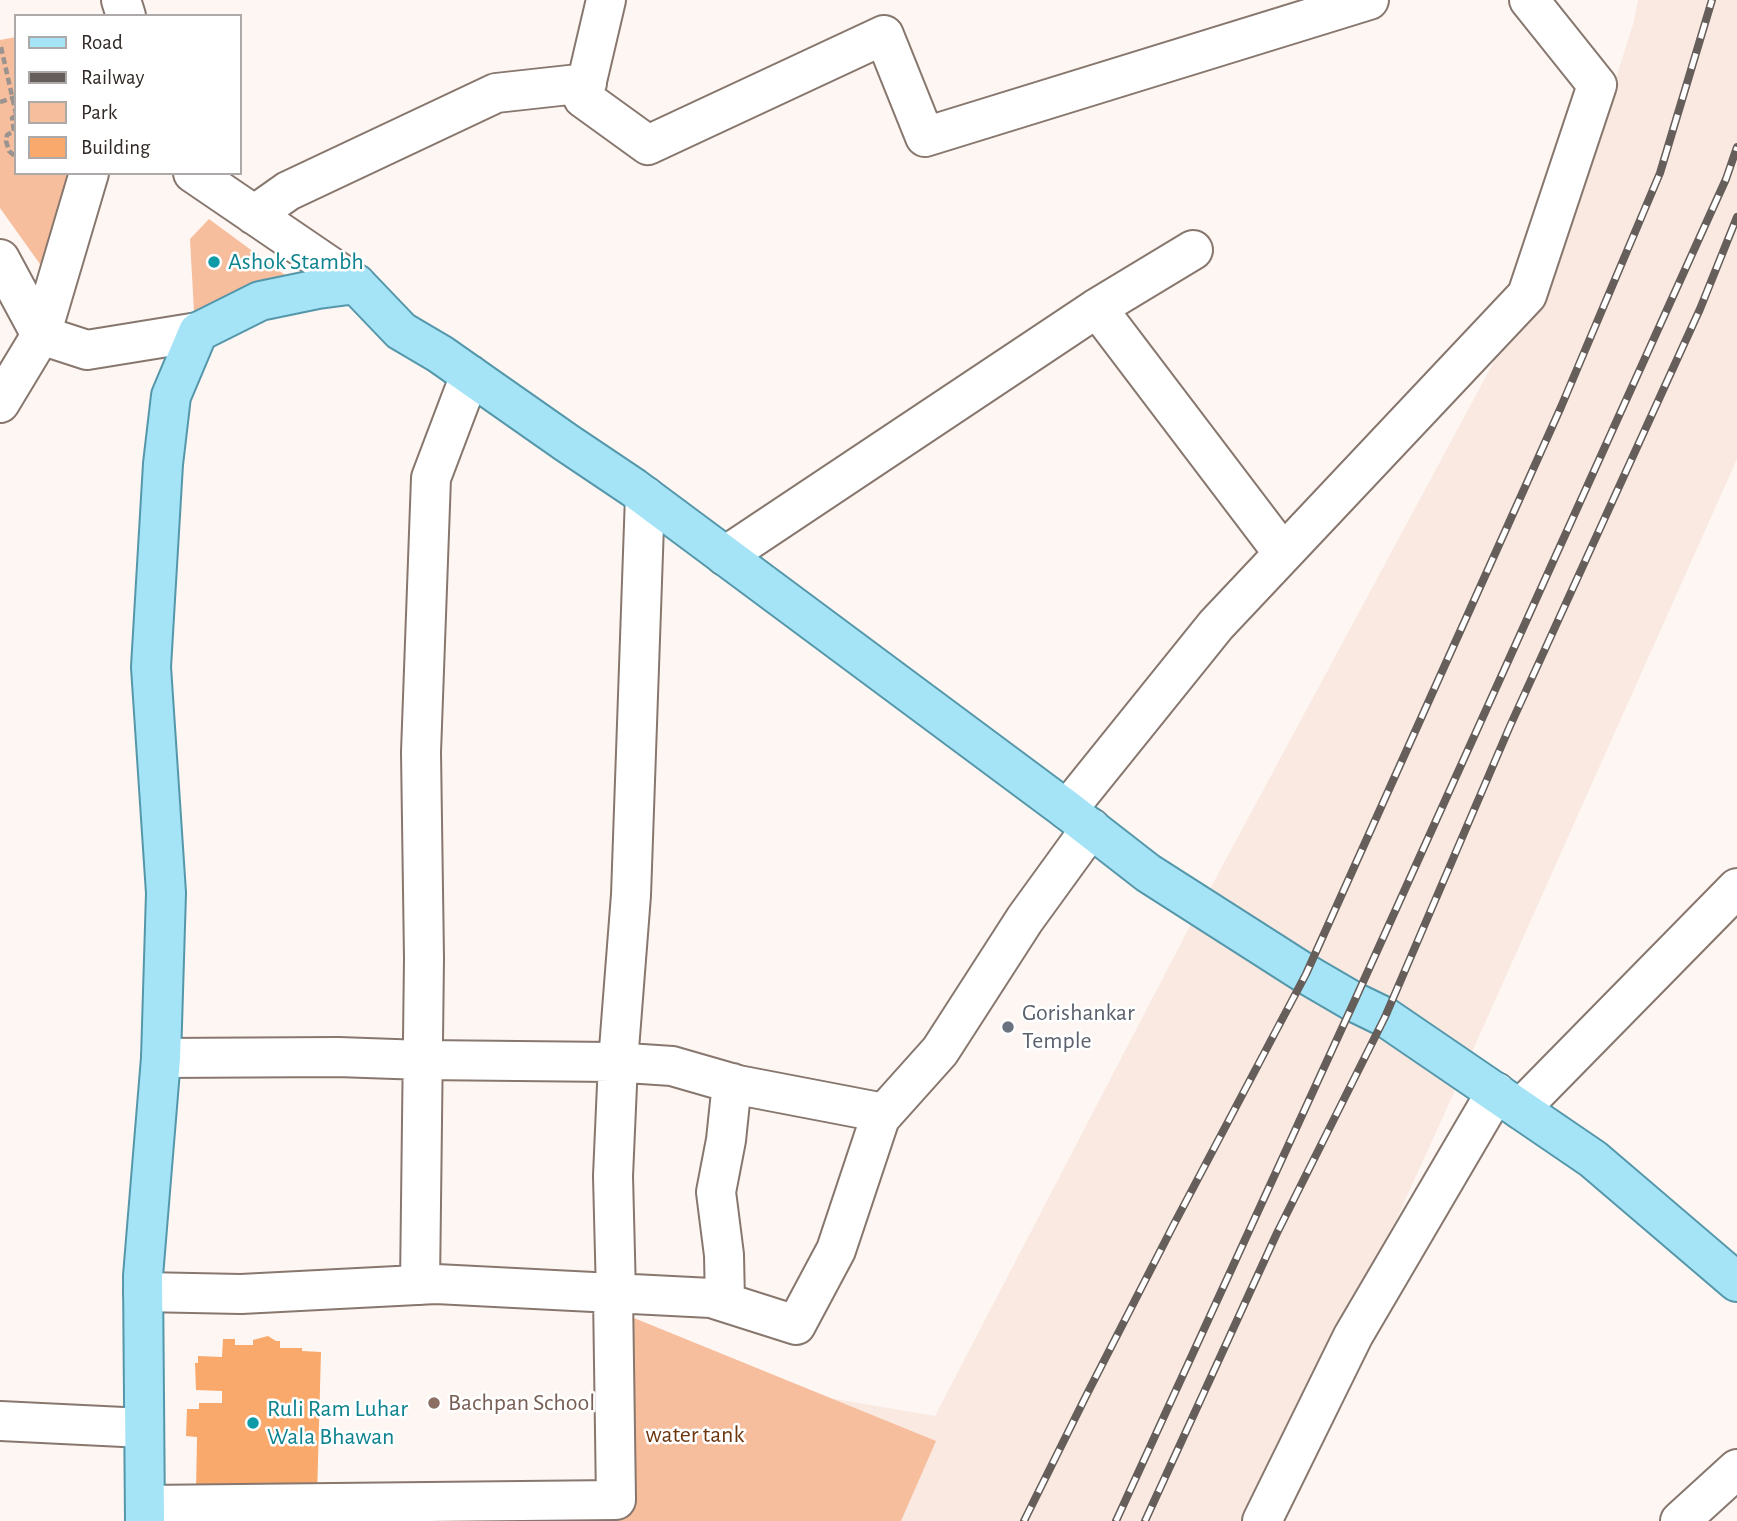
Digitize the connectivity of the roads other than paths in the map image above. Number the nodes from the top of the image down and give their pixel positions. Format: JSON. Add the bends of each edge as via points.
{"nodes":[{"id":1,"x":606,"y":0,"type":"edge"},
{"id":2,"x":1368,"y":0,"type":"edge"},
{"id":3,"x":1530,"y":0,"type":"edge"},
{"id":4,"x":587,"y":83,"type":"junction"},
{"id":5,"x":88,"y":175,"type":"edge"},
{"id":6,"x":196,"y":175,"type":"edge"},
{"id":7,"x":254,"y":215,"type":"junction"},
{"id":8,"x":1193,"y":250,"type":"dead end"},
{"id":9,"x":0,"y":259,"type":"edge"},
{"id":10,"x":356,"y":284,"type":"junction"},
{"id":11,"x":1097,"y":308,"type":"junction"},
{"id":12,"x":198,"y":332,"type":"junction"},
{"id":13,"x":41,"y":335,"type":"junction"},
{"id":14,"x":455,"y":365,"type":"junction"},
{"id":15,"x":0,"y":403,"type":"edge"},
{"id":16,"x":645,"y":496,"type":"junction"},
{"id":17,"x":1283,"y":553,"type":"junction"},
{"id":18,"x":725,"y":556,"type":"junction"},
{"id":19,"x":1079,"y":819,"type":"junction"},
{"id":20,"x":1737,"y":888,"type":"edge"},
{"id":21,"x":162,"y":1058,"type":"junction"},
{"id":22,"x":423,"y":1060,"type":"junction"},
{"id":23,"x":618,"y":1062,"type":"junction"},
{"id":24,"x":732,"y":1083,"type":"junction"},
{"id":25,"x":1508,"y":1101,"type":"junction"},
{"id":26,"x":884,"y":1113,"type":"junction"},
{"id":27,"x":1737,"y":1282,"type":"edge"},
{"id":28,"x":420,"y":1285,"type":"junction"},
{"id":29,"x":143,"y":1292,"type":"junction"},
{"id":30,"x":615,"y":1294,"type":"junction"},
{"id":31,"x":725,"y":1302,"type":"junction"},
{"id":32,"x":0,"y":1421,"type":"edge"},
{"id":33,"x":144,"y":1428,"type":"junction"},
{"id":34,"x":1737,"y":1469,"type":"edge"},
{"id":35,"x":529,"y":1511,"type":"edge"},
{"id":36,"x":145,"y":1513,"type":"edge"},
{"id":37,"x":1262,"y":1521,"type":"edge"},
{"id":38,"x":1680,"y":1521,"type":"edge"}],
"edges":[{"from":1,"to":4,"type":"street"},
{"from":2,"to":4,"type":"street","via":[[925,137],[884,35],[648,145],[583,98]]},
{"from":3,"to":17,"type":"street","via":[[1597,85],[1527,295]]},
{"from":4,"to":7,"type":"street","via":[[496,93],[288,191]]},
{"from":5,"to":13,"type":"street"},
{"from":6,"to":7,"type":"street"},
{"from":7,"to":10,"type":"street"},
{"from":8,"to":11,"type":"street"},
{"from":9,"to":13,"type":"street"},
{"from":10,"to":12,"type":"main road","via":[[260,301]]},
{"from":10,"to":14,"type":"main road","via":[[401,331]]},
{"from":11,"to":17,"type":"street"},
{"from":11,"to":18,"type":"street"},
{"from":12,"to":13,"type":"street","via":[[87,350]]},
{"from":12,"to":21,"type":"main road","via":[[171,396],[150,667],[166,893]]},
{"from":13,"to":15,"type":"street"},
{"from":14,"to":16,"type":"main road"},
{"from":14,"to":22,"type":"street","via":[[431,478],[421,752]]},
{"from":16,"to":18,"type":"main road"},
{"from":16,"to":23,"type":"street","via":[[631,895]]},
{"from":17,"to":19,"type":"street","via":[[1216,625]]},
{"from":18,"to":19,"type":"main road"},
{"from":19,"to":25,"type":"main road","via":[[1148,873],[1306,974],[1385,1017]]},
{"from":19,"to":26,"type":"street","via":[[1025,919],[940,1051]]},
{"from":20,"to":25,"type":"street"},
{"from":21,"to":22,"type":"street"},
{"from":21,"to":29,"type":"main road"},
{"from":22,"to":23,"type":"street"},
{"from":22,"to":28,"type":"street"},
{"from":23,"to":24,"type":"street","via":[[672,1066]]},
{"from":23,"to":30,"type":"street","via":[[613,1176]]},
{"from":24,"to":26,"type":"street"},
{"from":24,"to":31,"type":"street","via":[[716,1192]]},
{"from":25,"to":27,"type":"main road","via":[[1593,1159]]},
{"from":25,"to":37,"type":"street","via":[[1353,1336]]},
{"from":26,"to":31,"type":"street","via":[[836,1250],[796,1325]]},
{"from":28,"to":29,"type":"street","via":[[241,1294]]},
{"from":28,"to":30,"type":"street"},
{"from":29,"to":33,"type":"main road"},
{"from":30,"to":31,"type":"street"},
{"from":30,"to":35,"type":"street","via":[[616,1500]]},
{"from":32,"to":33,"type":"street"},
{"from":33,"to":36,"type":"main road"},
{"from":34,"to":38,"type":"street"},
{"from":35,"to":36,"type":"street"}]}
